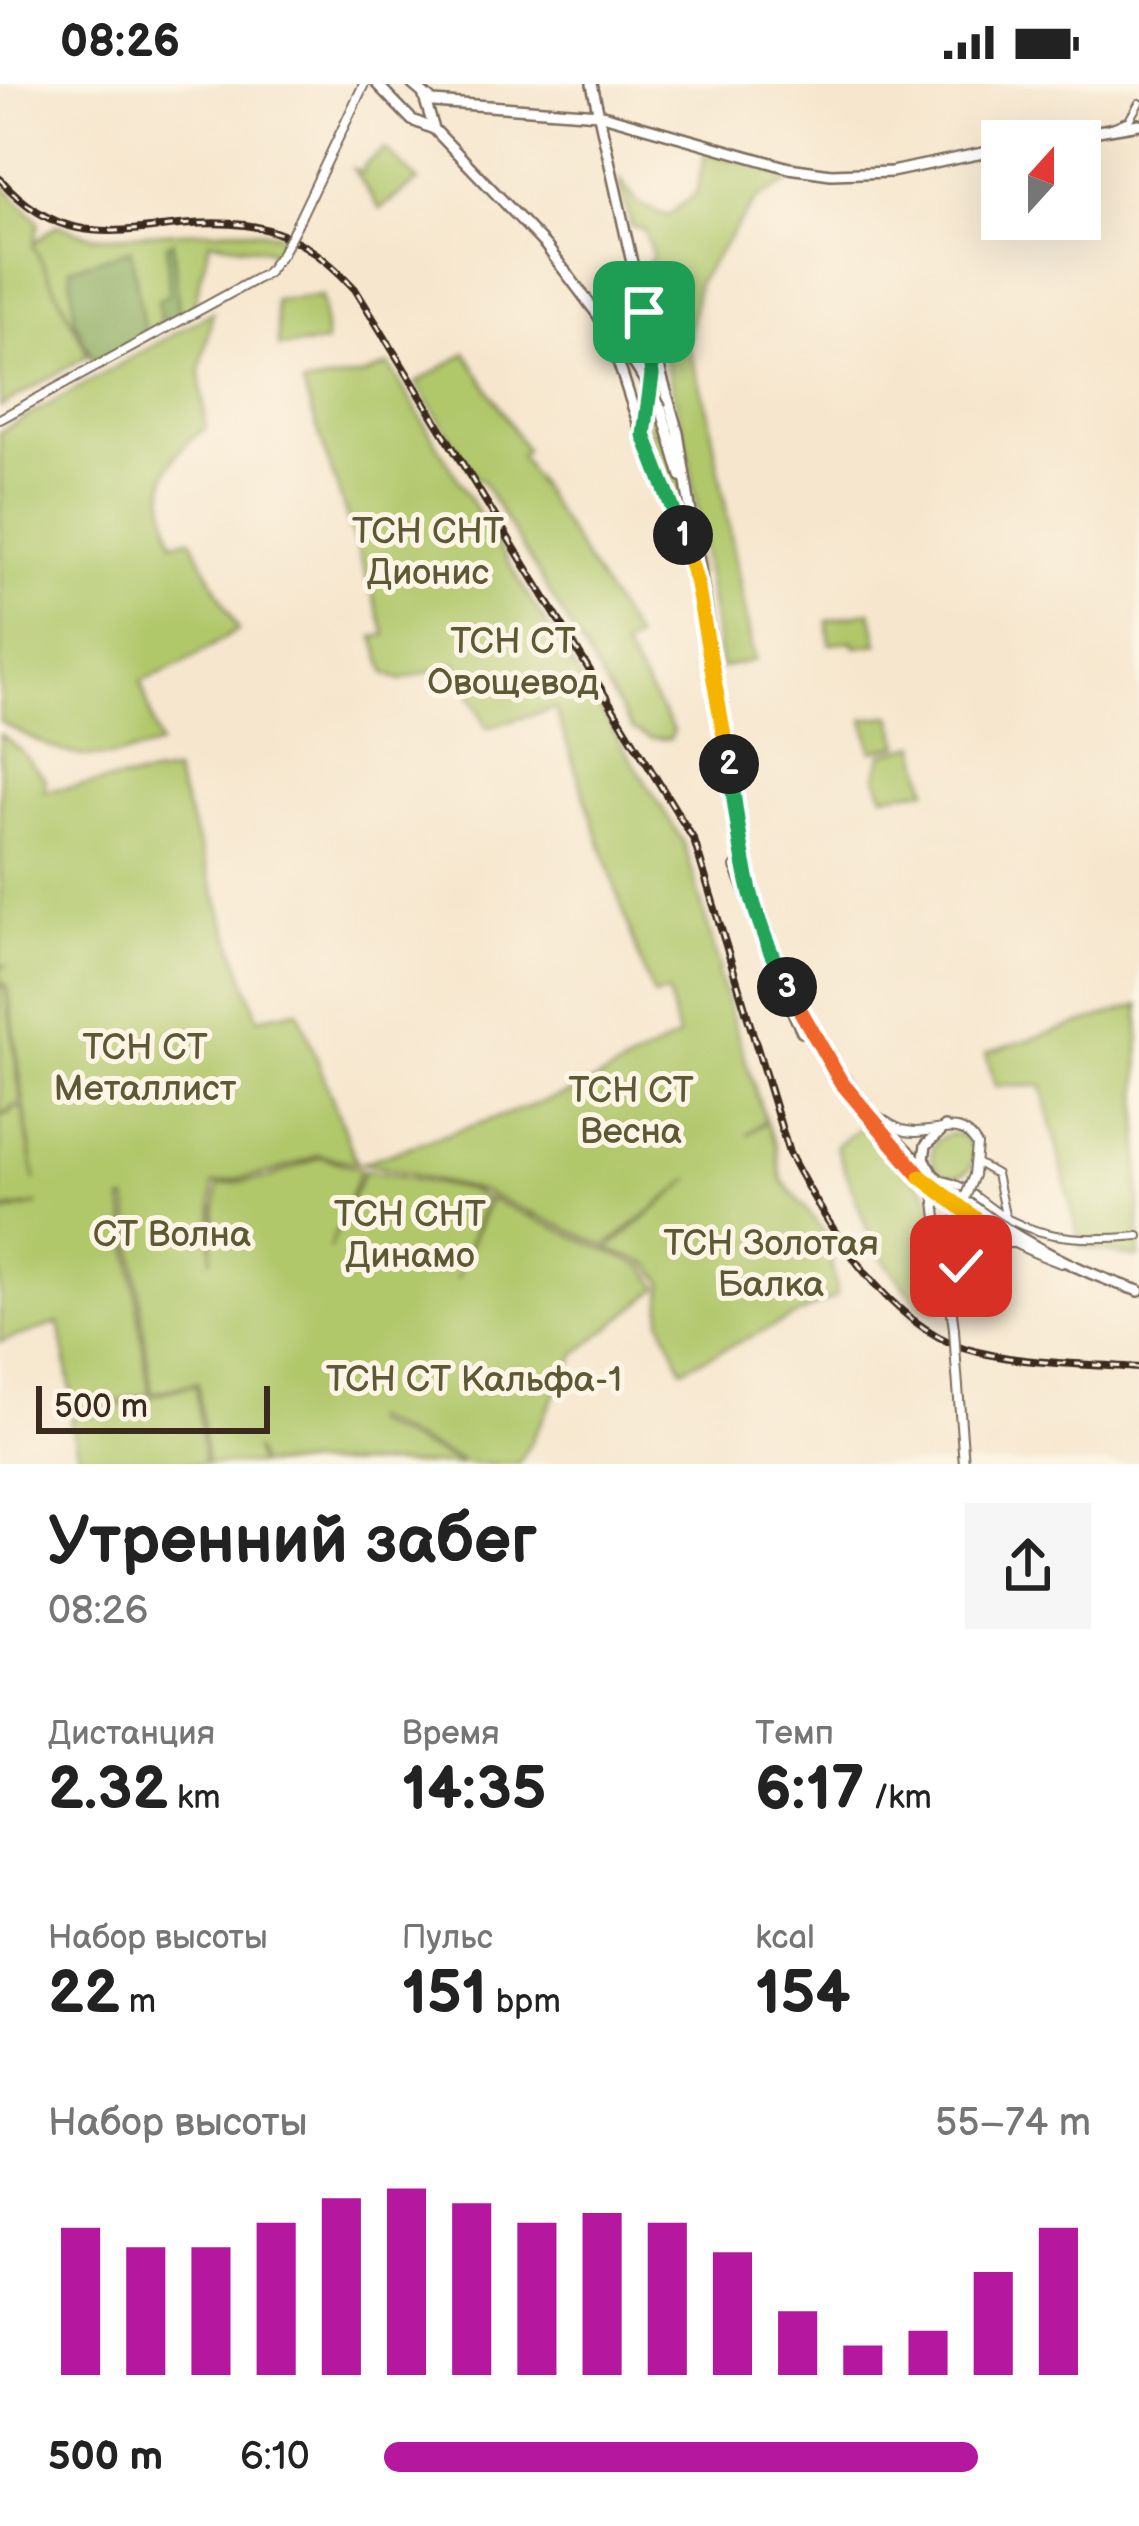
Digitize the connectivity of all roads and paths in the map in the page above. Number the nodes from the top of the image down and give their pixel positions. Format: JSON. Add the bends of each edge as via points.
{"nodes":[{"id":1,"x":412,"y":84,"type":"edge"},
{"id":2,"x":592,"y":84,"type":"edge"},
{"id":3,"x":379,"y":87,"type":"edge"},
{"id":4,"x":362,"y":88,"type":"edge"},
{"id":5,"x":424,"y":98,"type":"junction"},
{"id":6,"x":445,"y":104,"type":"junction"},
{"id":7,"x":429,"y":113,"type":"junction"},
{"id":8,"x":599,"y":114,"type":"junction"},
{"id":9,"x":1138,"y":114,"type":"edge"},
{"id":10,"x":414,"y":121,"type":"junction"},
{"id":11,"x":434,"y":129,"type":"junction"},
{"id":12,"x":1101,"y":130,"type":"edge"},
{"id":13,"x":981,"y":153,"type":"edge"},
{"id":14,"x":644,"y":312,"type":"junction"},
{"id":15,"x":597,"y":313,"type":"junction"},
{"id":16,"x":652,"y":384,"type":"junction"},
{"id":17,"x":670,"y":398,"type":"junction"},
{"id":18,"x":0,"y":419,"type":"edge"},
{"id":19,"x":647,"y":448,"type":"junction"},
{"id":20,"x":692,"y":522,"type":"junction"},
{"id":21,"x":744,"y":862,"type":"junction"},
{"id":22,"x":768,"y":951,"type":"junction"},
{"id":23,"x":802,"y":1032,"type":"dead end"},
{"id":24,"x":852,"y":1087,"type":"junction"},
{"id":25,"x":878,"y":1117,"type":"junction"},
{"id":26,"x":946,"y":1127,"type":"junction"},
{"id":27,"x":900,"y":1155,"type":"junction"},
{"id":28,"x":977,"y":1163,"type":"junction"},
{"id":29,"x":929,"y":1168,"type":"junction"},
{"id":30,"x":942,"y":1180,"type":"junction"},
{"id":31,"x":931,"y":1186,"type":"junction"},
{"id":32,"x":959,"y":1197,"type":"junction"},
{"id":33,"x":1007,"y":1218,"type":"junction"},
{"id":34,"x":994,"y":1232,"type":"junction"},
{"id":35,"x":1139,"y":1236,"type":"edge"},
{"id":36,"x":1014,"y":1243,"type":"junction"},
{"id":37,"x":990,"y":1249,"type":"junction"},
{"id":38,"x":948,"y":1256,"type":"junction"},
{"id":39,"x":1061,"y":1261,"type":"junction"},
{"id":40,"x":964,"y":1266,"type":"junction"},
{"id":41,"x":949,"y":1277,"type":"junction"},
{"id":42,"x":1139,"y":1293,"type":"edge"},
{"id":43,"x":950,"y":1300,"type":"junction"},
{"id":44,"x":964,"y":1464,"type":"edge"}],
"edges":[{"from":1,"to":5,"type":"main road"},
{"from":2,"to":8,"type":"main road"},
{"from":3,"to":4,"type":"main road"},
{"from":3,"to":10,"type":"main road"},
{"from":4,"to":18,"type":"main road","bridge":true,"via":[[267,273]]},
{"from":5,"to":6,"type":"main road"},
{"from":5,"to":7,"type":"main road"},
{"from":6,"to":7,"type":"main road"},
{"from":6,"to":8,"type":"main road"},
{"from":7,"to":10,"type":"main road"},
{"from":7,"to":11,"type":"main road"},
{"from":8,"to":13,"type":"main road","via":[[831,174],[891,172]]},
{"from":8,"to":14,"type":"main road"},
{"from":9,"to":12,"type":"main road"},
{"from":10,"to":11,"type":"main road"},
{"from":11,"to":15,"type":"main road","via":[[546,246]]},
{"from":14,"to":16,"type":"main road"},
{"from":14,"to":17,"type":"main road"},
{"from":15,"to":19,"type":"main road"},
{"from":15,"to":20,"type":"main road","bridge":true,"via":[[661,408]]},
{"from":16,"to":17,"type":"main road"},
{"from":16,"to":19,"type":"main road"},
{"from":17,"to":20,"type":"main road"},
{"from":19,"to":21,"type":"main road","via":[[697,584]]},
{"from":20,"to":21,"type":"main road"},
{"from":21,"to":22,"type":"main road"},
{"from":21,"to":24,"type":"main road","via":[[780,963]]},
{"from":22,"to":23,"type":"main road"},
{"from":22,"to":27,"type":"main road","via":[[841,1082]]},
{"from":24,"to":25,"type":"main road"},
{"from":24,"to":32,"type":"main road","via":[[901,1147]]},
{"from":25,"to":26,"type":"main road","via":[[909,1132]]},
{"from":25,"to":29,"type":"main road"},
{"from":26,"to":28,"type":"main road","via":[[972,1137]]},
{"from":26,"to":29,"type":"main road","via":[[926,1145]]},
{"from":27,"to":31,"type":"main road"},
{"from":27,"to":39,"type":"main road","via":[[979,1218]]},
{"from":28,"to":33,"type":"street","via":[[996,1174]]},
{"from":28,"to":38,"type":"main road","bridge":true},
{"from":29,"to":30,"type":"main road"},
{"from":30,"to":32,"type":"main road"},
{"from":30,"to":33,"type":"street"},
{"from":31,"to":34,"type":"main road"},
{"from":31,"to":43,"type":"main road"},
{"from":32,"to":39,"type":"main road"},
{"from":33,"to":35,"type":"street","via":[[1063,1237]]},
{"from":34,"to":36,"type":"main road"},
{"from":34,"to":37,"type":"main road"},
{"from":36,"to":37,"type":"main road"},
{"from":36,"to":39,"type":"main road"},
{"from":37,"to":40,"type":"main road"},
{"from":38,"to":40,"type":"main road"},
{"from":38,"to":41,"type":"main road"},
{"from":39,"to":42,"type":"main road"},
{"from":40,"to":41,"type":"main road"},
{"from":41,"to":43,"type":"main road"},
{"from":43,"to":44,"type":"main road","bridge":true}]}
